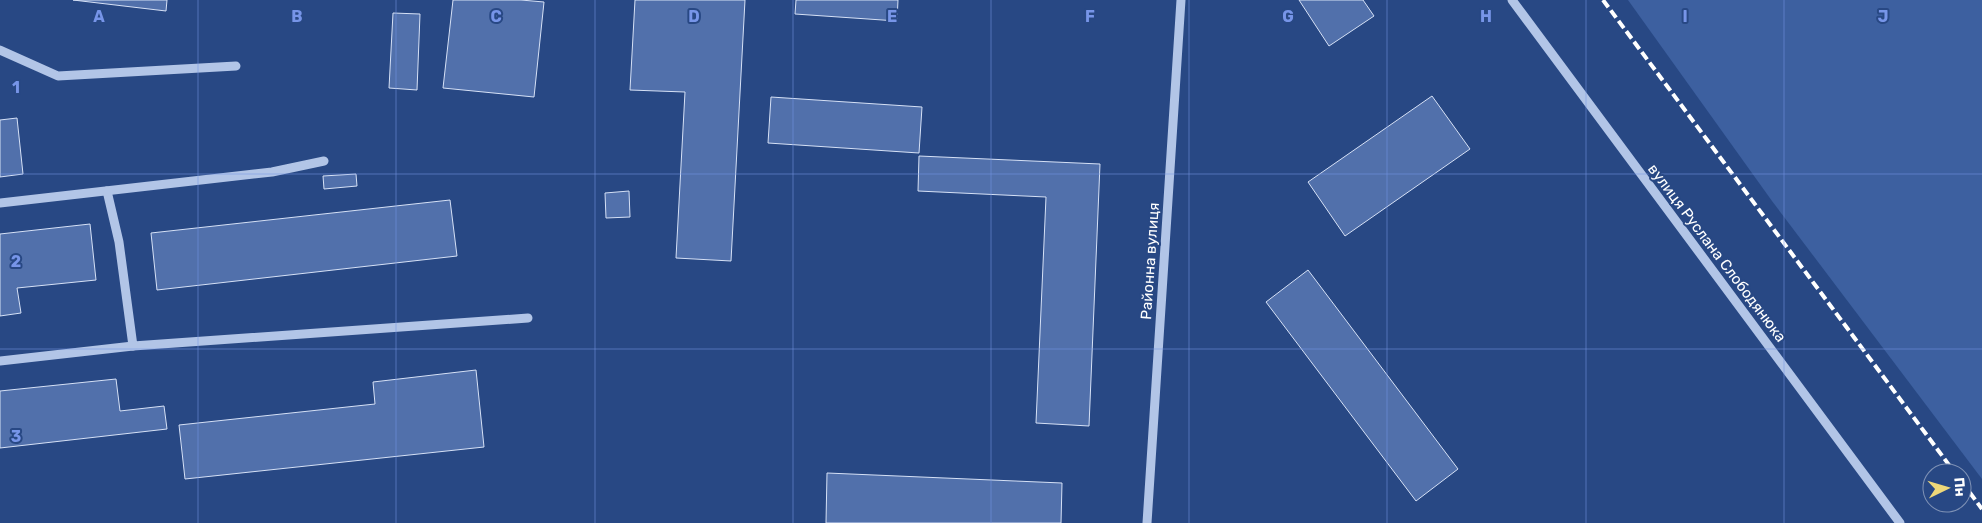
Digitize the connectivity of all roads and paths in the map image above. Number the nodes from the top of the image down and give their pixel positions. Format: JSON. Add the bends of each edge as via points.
{"nodes":[{"id":1,"x":1181,"y":0,"type":"edge"},
{"id":2,"x":1512,"y":0,"type":"edge"},
{"id":3,"x":0,"y":50,"type":"edge"},
{"id":4,"x":236,"y":66,"type":"dead end"},
{"id":5,"x":324,"y":161,"type":"dead end"},
{"id":6,"x":106,"y":191,"type":"junction"},
{"id":7,"x":0,"y":203,"type":"edge"},
{"id":8,"x":528,"y":318,"type":"dead end"},
{"id":9,"x":133,"y":346,"type":"junction"},
{"id":10,"x":0,"y":361,"type":"edge"},
{"id":11,"x":1147,"y":523,"type":"edge"},
{"id":12,"x":1900,"y":523,"type":"edge"}],
"edges":[{"from":1,"to":11,"type":"street","name":"Районна вулиця"},
{"from":2,"to":12,"type":"street","name":"вулиця Руслана Слободянюка"},
{"from":3,"to":4,"type":"street","via":[[58,76]]},
{"from":5,"to":6,"type":"street","via":[[272,172]]},
{"from":6,"to":7,"type":"street"},
{"from":6,"to":9,"type":"street","via":[[119,242]]},
{"from":8,"to":9,"type":"street"},
{"from":9,"to":10,"type":"street"}]}
